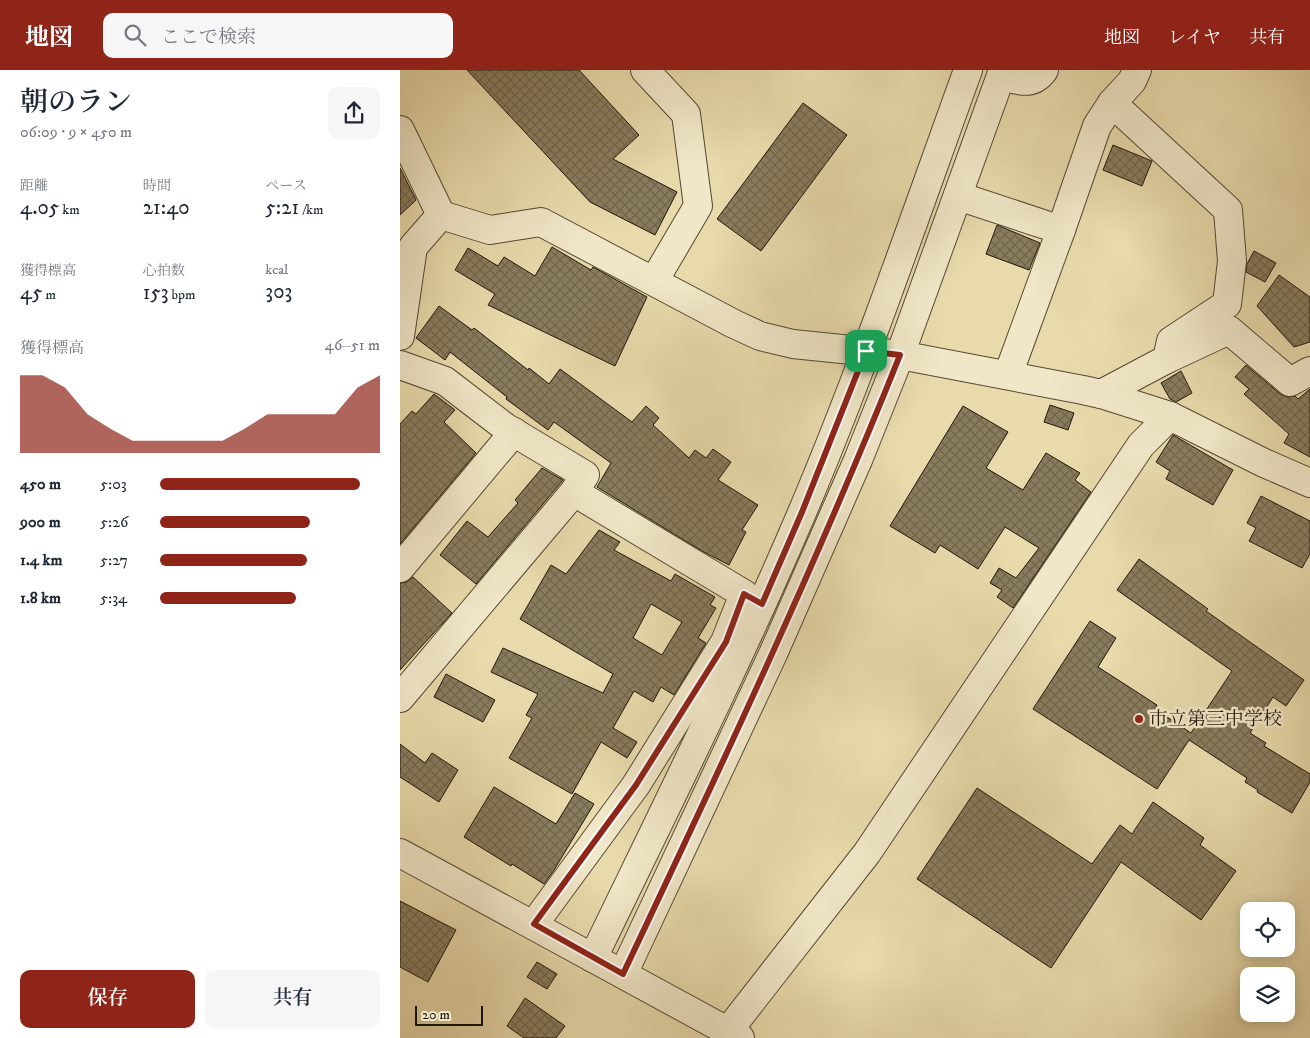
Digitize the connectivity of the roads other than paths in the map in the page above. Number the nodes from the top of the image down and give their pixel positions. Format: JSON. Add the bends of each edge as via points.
{"nodes":[{"id":1,"x":645,"y":70,"type":"edge"},
{"id":2,"x":968,"y":70,"type":"edge"},
{"id":3,"x":1044,"y":70,"type":"edge"},
{"id":4,"x":1138,"y":70,"type":"edge"},
{"id":5,"x":1002,"y":73,"type":"edge"},
{"id":6,"x":1112,"y":103,"type":"junction"},
{"id":7,"x":400,"y":130,"type":"edge"},
{"id":8,"x":958,"y":196,"type":"junction"},
{"id":9,"x":442,"y":215,"type":"junction"},
{"id":10,"x":1061,"y":230,"type":"junction"},
{"id":11,"x":406,"y":241,"type":"edge"},
{"id":12,"x":654,"y":281,"type":"junction"},
{"id":13,"x":400,"y":336,"type":"edge"},
{"id":14,"x":866,"y":351,"type":"junction"},
{"id":15,"x":900,"y":355,"type":"junction"},
{"id":16,"x":1167,"y":359,"type":"junction"},
{"id":17,"x":400,"y":365,"type":"edge"},
{"id":18,"x":1310,"y":371,"type":"edge"},
{"id":19,"x":1008,"y":375,"type":"junction"},
{"id":20,"x":1101,"y":394,"type":"junction"},
{"id":21,"x":1170,"y":416,"type":"junction"},
{"id":22,"x":514,"y":432,"type":"junction"},
{"id":23,"x":1310,"y":483,"type":"edge"},
{"id":24,"x":574,"y":492,"type":"junction"},
{"id":25,"x":400,"y":568,"type":"edge"},
{"id":26,"x":753,"y":599,"type":"junction"},
{"id":27,"x":720,"y":672,"type":"junction"},
{"id":28,"x":400,"y":698,"type":"edge"},
{"id":29,"x":400,"y":853,"type":"edge"},
{"id":30,"x":534,"y":924,"type":"junction"},
{"id":31,"x":593,"y":958,"type":"junction"},
{"id":32,"x":623,"y":974,"type":"junction"},
{"id":33,"x":734,"y":1034,"type":"edge"}],
"edges":[{"from":1,"to":12,"type":"street","via":[[686,114],[698,206]]},
{"from":2,"to":14,"type":"street"},
{"from":3,"to":5,"type":"street","via":[[1034,80],[1025,82]]},
{"from":4,"to":6,"type":"street"},
{"from":5,"to":8,"type":"street"},
{"from":6,"to":10,"type":"street","via":[[1097,126]]},
{"from":6,"to":16,"type":"street","via":[[1228,210],[1232,261],[1227,304],[1171,341]]},
{"from":7,"to":9,"type":"street"},
{"from":8,"to":10,"type":"street"},
{"from":8,"to":15,"type":"street"},
{"from":9,"to":11,"type":"street"},
{"from":9,"to":12,"type":"street","via":[[490,230],[542,222]]},
{"from":10,"to":19,"type":"street"},
{"from":11,"to":13,"type":"street"},
{"from":12,"to":14,"type":"street","via":[[760,336],[793,344]]},
{"from":14,"to":15,"type":"street"},
{"from":14,"to":26,"type":"street","via":[[802,512]]},
{"from":15,"to":19,"type":"street"},
{"from":15,"to":32,"type":"street","via":[[773,654]]},
{"from":16,"to":18,"type":"street","via":[[1229,330],[1290,382]]},
{"from":16,"to":20,"type":"street"},
{"from":17,"to":22,"type":"street","via":[[445,381]]},
{"from":19,"to":20,"type":"street"},
{"from":20,"to":21,"type":"street"},
{"from":21,"to":23,"type":"street"},
{"from":21,"to":33,"type":"street","via":[[1141,445],[867,853]]},
{"from":22,"to":24,"type":"street","via":[[586,475]]},
{"from":22,"to":25,"type":"street"},
{"from":24,"to":26,"type":"street"},
{"from":24,"to":28,"type":"street"},
{"from":26,"to":27,"type":"street","via":[[726,642]]},
{"from":27,"to":30,"type":"street"},
{"from":27,"to":31,"type":"street"},
{"from":29,"to":30,"type":"street"},
{"from":30,"to":31,"type":"street"},
{"from":31,"to":32,"type":"street"},
{"from":32,"to":33,"type":"street"}]}
